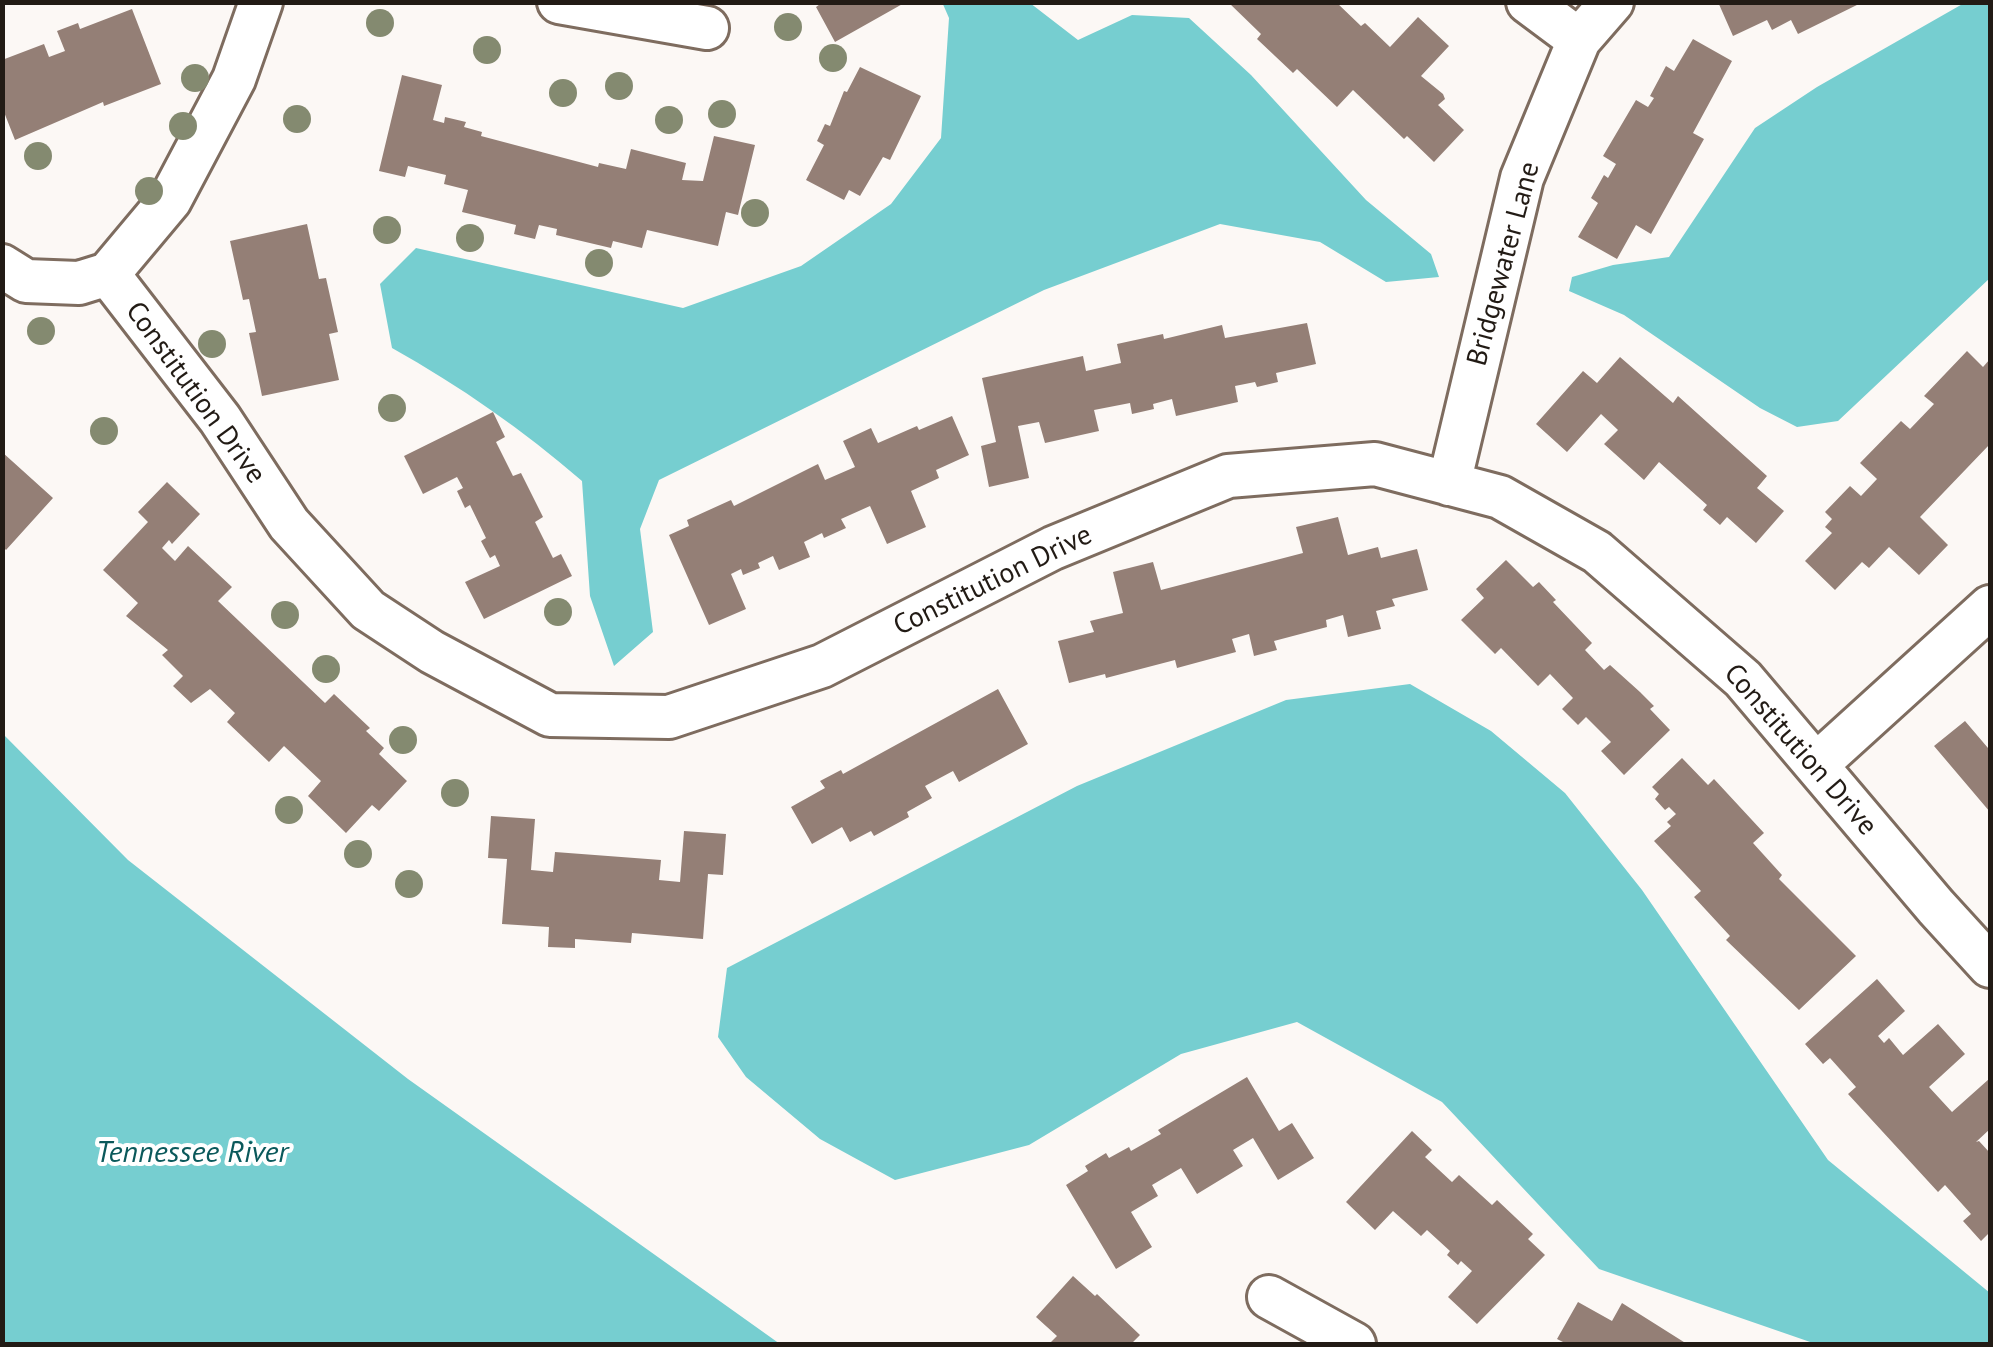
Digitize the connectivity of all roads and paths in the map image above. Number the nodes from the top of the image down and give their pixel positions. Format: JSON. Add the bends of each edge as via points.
{"nodes":[{"id":1,"x":261,"y":2,"type":"edge"},
{"id":2,"x":559,"y":2,"type":"edge"},
{"id":3,"x":1528,"y":2,"type":"edge"},
{"id":4,"x":1612,"y":2,"type":"edge"},
{"id":5,"x":706,"y":28,"type":"dead end"},
{"id":6,"x":1578,"y":40,"type":"junction"},
{"id":7,"x":2,"y":266,"type":"edge"},
{"id":8,"x":108,"y":274,"type":"junction"},
{"id":9,"x":1449,"y":484,"type":"junction"},
{"id":10,"x":1990,"y":606,"type":"edge"},
{"id":11,"x":1816,"y":766,"type":"junction"},
{"id":12,"x":1990,"y":966,"type":"edge"},
{"id":13,"x":1268,"y":1297,"type":"dead end"},
{"id":14,"x":1354,"y":1344,"type":"edge"}],
"edges":[{"from":1,"to":8,"type":"street","via":[[234,79],[170,200]]},
{"from":2,"to":5,"type":"street"},
{"from":3,"to":6,"type":"street"},
{"from":4,"to":6,"type":"street","name":"Bridgewater Lane"},
{"from":6,"to":9,"type":"street","name":"Bridgewater Lane","via":[[1522,178]]},
{"from":7,"to":8,"type":"street","name":"Constitution Drive","via":[[26,281],[80,283]]},
{"from":8,"to":9,"type":"street","name":"Constitution Drive","via":[[220,419],[289,524],[368,610],[550,715],[669,717],[822,666],[1052,548],[1228,476],[1375,464]]},
{"from":9,"to":11,"type":"street","name":"Constitution Drive","via":[[1500,498],[1597,552],[1743,679]]},
{"from":10,"to":11,"type":"street"},
{"from":11,"to":12,"type":"street","name":"Constitution Drive"},
{"from":13,"to":14,"type":"street"}]}
